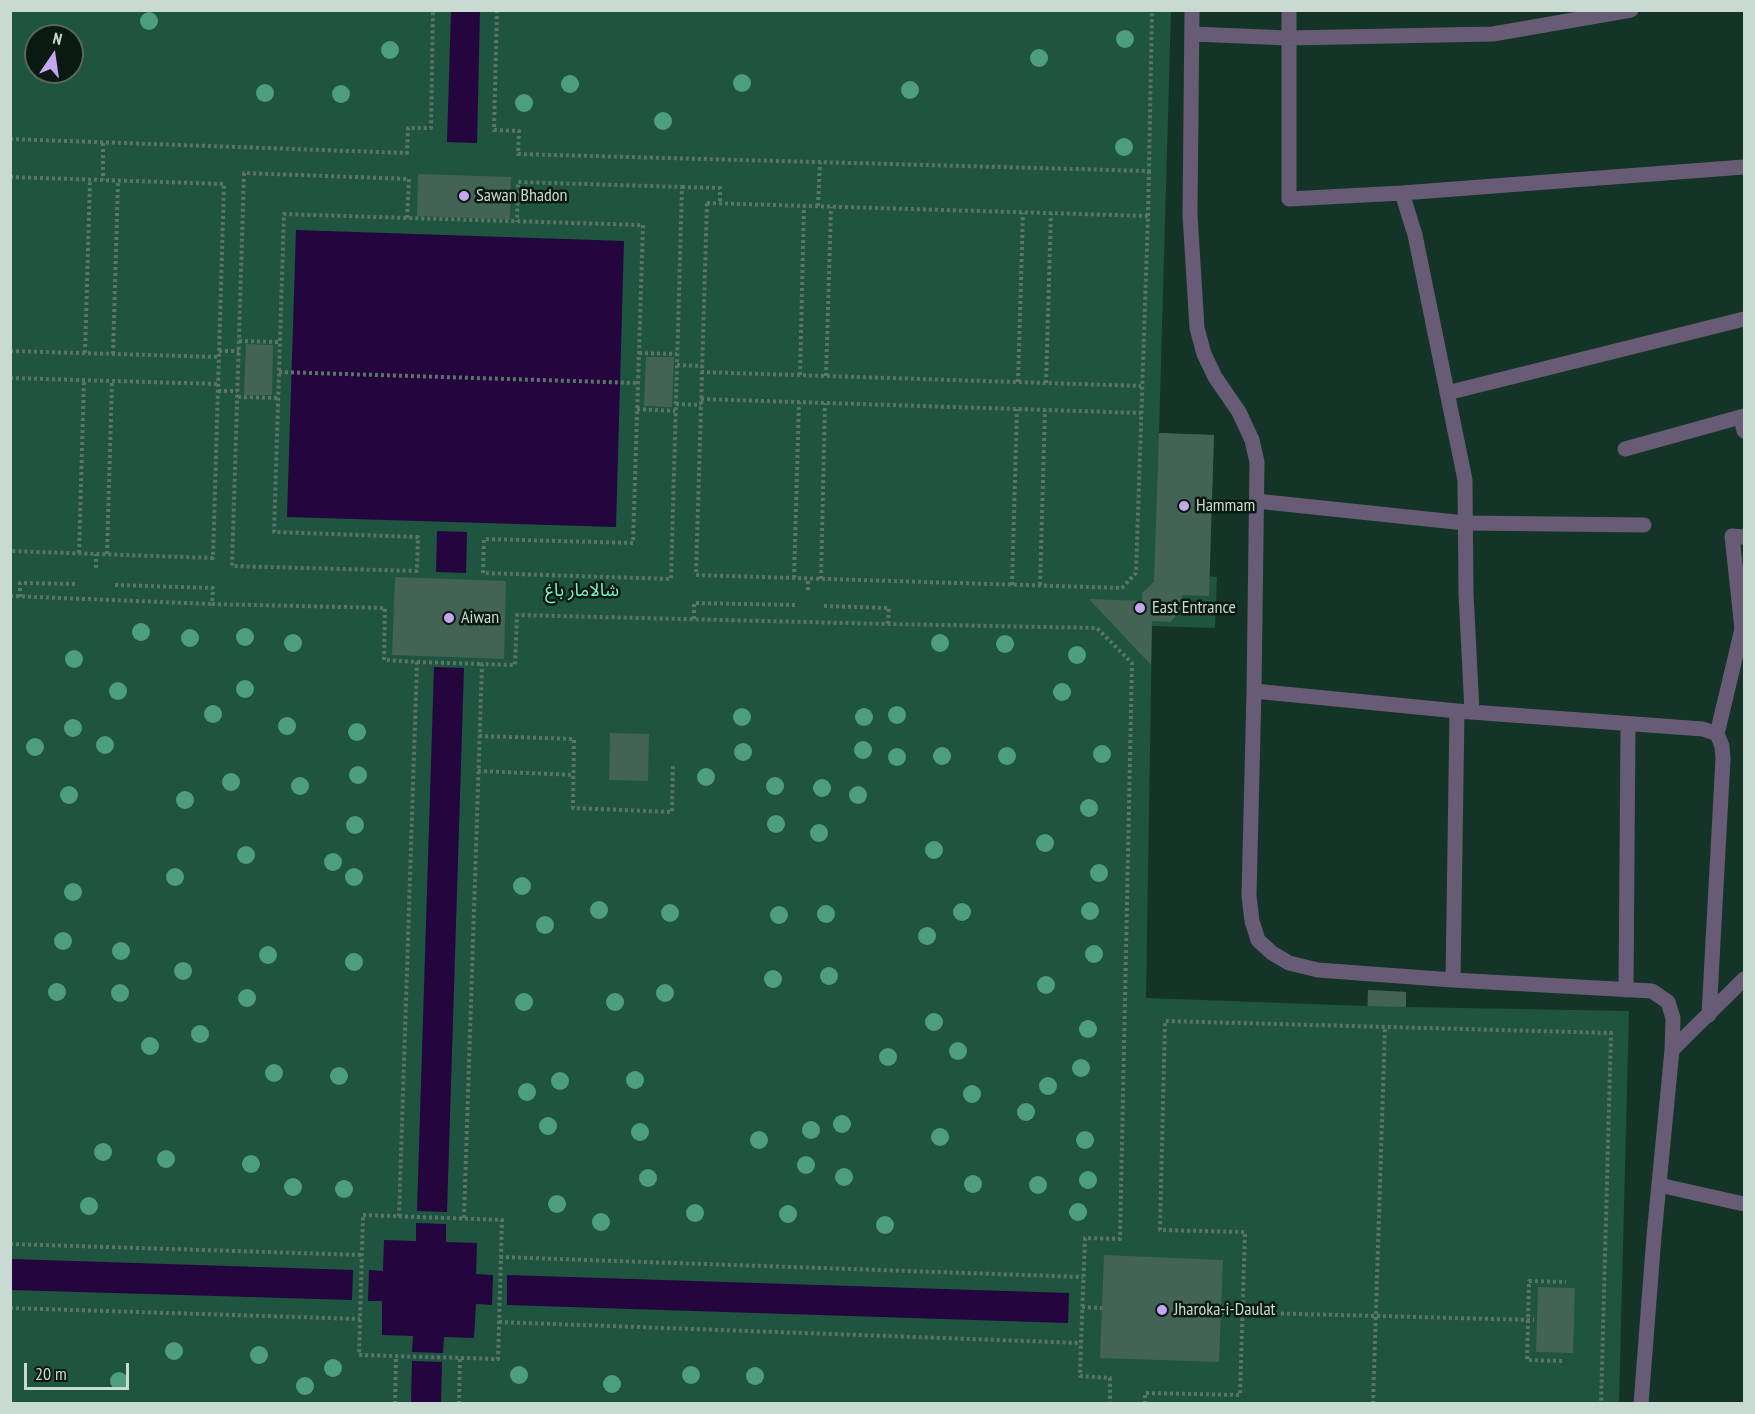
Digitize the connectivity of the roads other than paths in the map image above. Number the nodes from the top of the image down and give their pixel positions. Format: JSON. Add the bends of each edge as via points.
{"nodes":[{"id":1,"x":1192,"y":10,"type":"edge"},
{"id":2,"x":1288,"y":10,"type":"edge"},
{"id":3,"x":1631,"y":10,"type":"edge"},
{"id":4,"x":1192,"y":34,"type":"junction"},
{"id":5,"x":1288,"y":38,"type":"junction"},
{"id":6,"x":1744,"y":167,"type":"edge"},
{"id":7,"x":1402,"y":193,"type":"junction"},
{"id":8,"x":1744,"y":319,"type":"edge"},
{"id":9,"x":1447,"y":393,"type":"junction"},
{"id":10,"x":1743,"y":421,"type":"edge"},
{"id":11,"x":1625,"y":449,"type":"dead end"},
{"id":12,"x":1257,"y":501,"type":"junction"},
{"id":13,"x":1465,"y":523,"type":"junction"},
{"id":14,"x":1644,"y":525,"type":"dead end"},
{"id":15,"x":1744,"y":537,"type":"edge"},
{"id":16,"x":1254,"y":692,"type":"junction"},
{"id":17,"x":1464,"y":712,"type":"junction"},
{"id":18,"x":1628,"y":724,"type":"junction"},
{"id":19,"x":1717,"y":734,"type":"junction"},
{"id":20,"x":1744,"y":979,"type":"edge"},
{"id":21,"x":1453,"y":980,"type":"junction"},
{"id":22,"x":1626,"y":990,"type":"junction"},
{"id":23,"x":1709,"y":1015,"type":"junction"},
{"id":24,"x":1672,"y":1050,"type":"junction"},
{"id":25,"x":1659,"y":1185,"type":"junction"},
{"id":26,"x":1744,"y":1204,"type":"edge"},
{"id":27,"x":1641,"y":1404,"type":"edge"}],
"edges":[{"from":1,"to":4,"type":"street"},
{"from":2,"to":5,"type":"street"},
{"from":3,"to":5,"type":"street","via":[[1493,34]]},
{"from":4,"to":5,"type":"street"},
{"from":4,"to":12,"type":"street","via":[[1190,216],[1197,328],[1215,377],[1252,440],[1257,462]]},
{"from":5,"to":7,"type":"street","via":[[1289,199]]},
{"from":6,"to":7,"type":"street"},
{"from":7,"to":9,"type":"street","via":[[1415,235]]},
{"from":8,"to":9,"type":"street"},
{"from":9,"to":13,"type":"street","via":[[1465,480]]},
{"from":10,"to":11,"type":"street"},
{"from":12,"to":13,"type":"street"},
{"from":12,"to":16,"type":"street"},
{"from":13,"to":14,"type":"street"},
{"from":13,"to":17,"type":"street"},
{"from":15,"to":19,"type":"street","via":[[1732,536],[1742,629]]},
{"from":16,"to":17,"type":"street"},
{"from":16,"to":21,"type":"street","via":[[1249,896],[1258,940],[1289,963],[1318,970]]},
{"from":17,"to":18,"type":"street"},
{"from":17,"to":21,"type":"street"},
{"from":18,"to":19,"type":"street","via":[[1703,729]]},
{"from":18,"to":22,"type":"street"},
{"from":19,"to":23,"type":"street","via":[[1723,759]]},
{"from":20,"to":23,"type":"street"},
{"from":21,"to":22,"type":"street"},
{"from":22,"to":24,"type":"street","via":[[1652,991],[1668,1002],[1673,1018]]},
{"from":23,"to":24,"type":"street"},
{"from":24,"to":25,"type":"street"},
{"from":25,"to":26,"type":"street"},
{"from":25,"to":27,"type":"street"}]}
